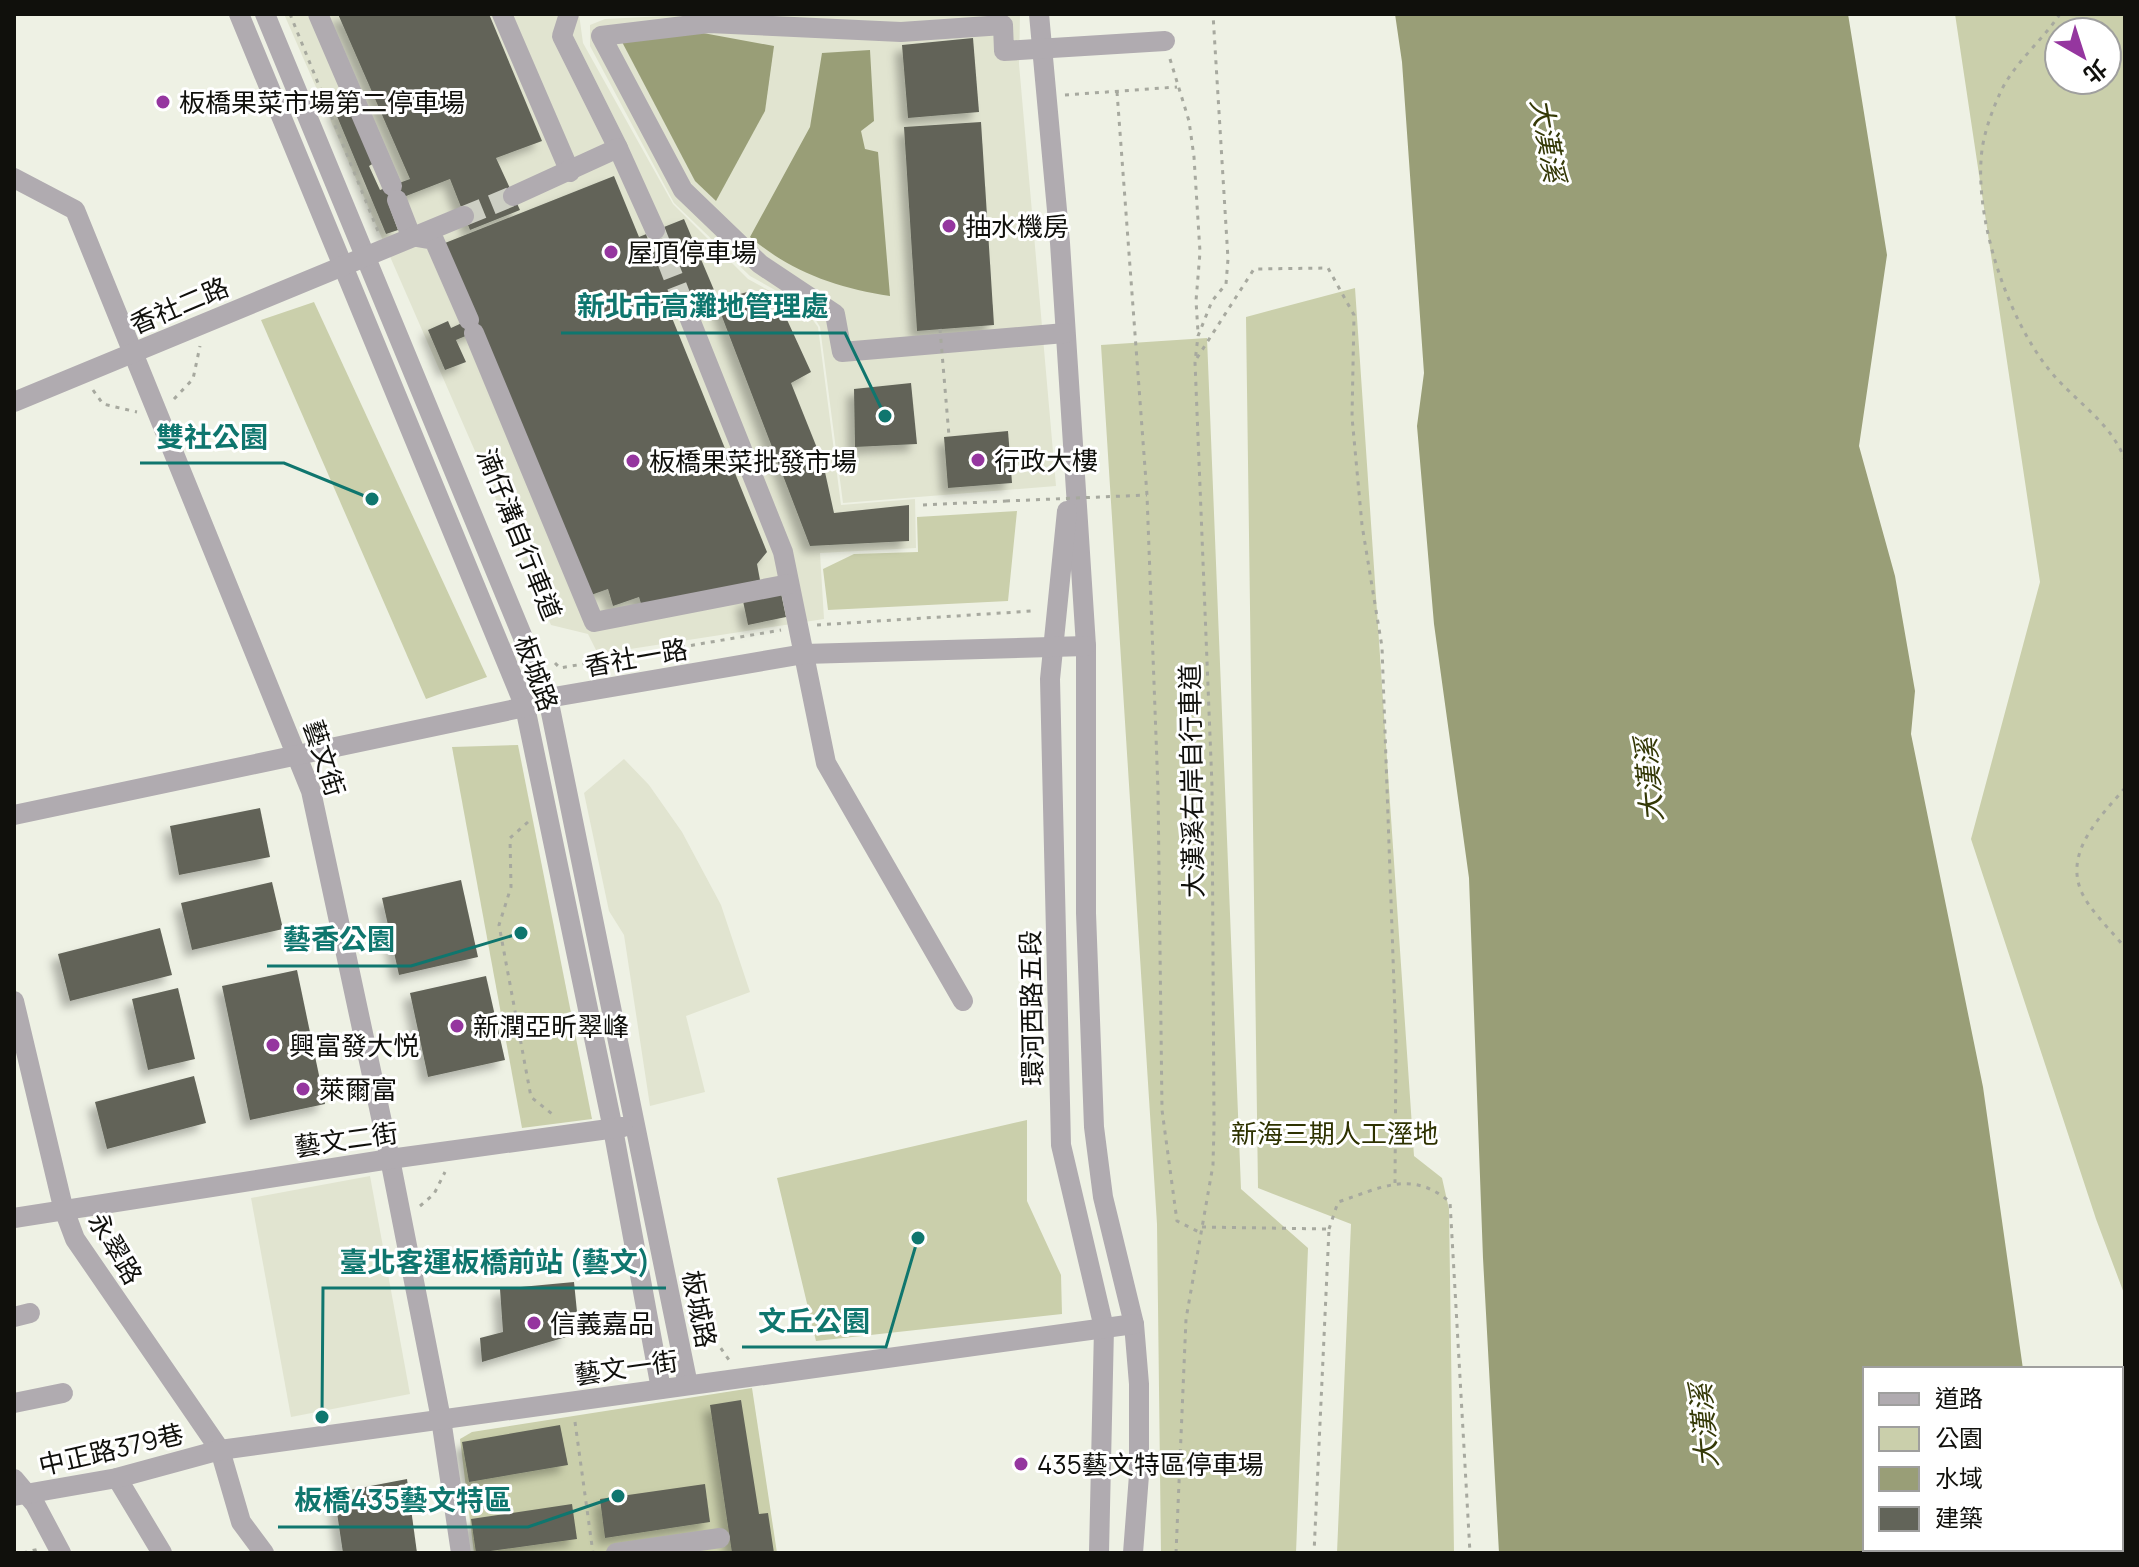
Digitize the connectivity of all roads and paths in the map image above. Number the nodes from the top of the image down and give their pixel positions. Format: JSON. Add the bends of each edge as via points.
{"nodes":[{"id":1,"x":239,"y":14,"type":"edge"},
{"id":2,"x":265,"y":14,"type":"edge"},
{"id":3,"x":290,"y":14,"type":"edge"},
{"id":4,"x":318,"y":14,"type":"edge"},
{"id":5,"x":502,"y":14,"type":"edge"},
{"id":6,"x":569,"y":14,"type":"edge"},
{"id":7,"x":1213,"y":14,"type":"edge"},
{"id":8,"x":2060,"y":14,"type":"edge"},
{"id":9,"x":1039,"y":16,"type":"edge"},
{"id":10,"x":1165,"y":41,"type":"joint"},
{"id":11,"x":1041,"y":48,"type":"junction"},
{"id":12,"x":1177,"y":87,"type":"junction"},
{"id":13,"x":1117,"y":92,"type":"junction"},
{"id":14,"x":1062,"y":96,"type":"dead end"},
{"id":15,"x":618,"y":148,"type":"junction"},
{"id":16,"x":570,"y":172,"type":"junction"},
{"id":17,"x":14,"y":178,"type":"edge"},
{"id":18,"x":513,"y":196,"type":"tunnel mouth"},
{"id":19,"x":464,"y":216,"type":"tunnel mouth"},
{"id":20,"x":655,"y":230,"type":"tunnel mouth"},
{"id":21,"x":411,"y":236,"type":"junction"},
{"id":22,"x":384,"y":248,"type":"junction"},
{"id":23,"x":364,"y":255,"type":"junction"},
{"id":24,"x":344,"y":264,"type":"junction"},
{"id":25,"x":683,"y":302,"type":"tunnel mouth"},
{"id":26,"x":940,"y":329,"type":"dead end"},
{"id":27,"x":1065,"y":333,"type":"junction"},
{"id":28,"x":1198,"y":336,"type":"junction"},
{"id":29,"x":200,"y":343,"type":"dead end"},
{"id":30,"x":134,"y":352,"type":"junction"},
{"id":31,"x":1195,"y":362,"type":"junction"},
{"id":32,"x":93,"y":390,"type":"dead end"},
{"id":33,"x":174,"y":399,"type":"dead end"},
{"id":34,"x":14,"y":402,"type":"edge"},
{"id":35,"x":144,"y":413,"type":"dead end"},
{"id":36,"x":949,"y":436,"type":"dead end"},
{"id":37,"x":1073,"y":457,"type":"junction"},
{"id":38,"x":2125,"y":460,"type":"edge"},
{"id":39,"x":1147,"y":495,"type":"junction"},
{"id":40,"x":923,"y":505,"type":"dead end"},
{"id":41,"x":789,"y":584,"type":"junction"},
{"id":42,"x":1032,"y":611,"type":"dead end"},
{"id":43,"x":798,"y":628,"type":"junction"},
{"id":44,"x":1053,"y":645,"type":"junction"},
{"id":45,"x":1086,"y":646,"type":"junction"},
{"id":46,"x":804,"y":654,"type":"junction"},
{"id":47,"x":551,"y":660,"type":"dead end"},
{"id":48,"x":548,"y":698,"type":"junction"},
{"id":49,"x":525,"y":707,"type":"junction"},
{"id":50,"x":299,"y":755,"type":"junction"},
{"id":51,"x":2125,"y":788,"type":"edge"},
{"id":52,"x":14,"y":815,"type":"edge"},
{"id":53,"x":530,"y":819,"type":"dead end"},
{"id":54,"x":2125,"y":948,"type":"edge"},
{"id":55,"x":14,"y":1001,"type":"edge"},
{"id":56,"x":963,"y":1001,"type":"dead end"},
{"id":57,"x":557,"y":1118,"type":"dead end"},
{"id":58,"x":637,"y":1125,"type":"junction"},
{"id":59,"x":613,"y":1129,"type":"junction"},
{"id":60,"x":390,"y":1159,"type":"junction"},
{"id":61,"x":446,"y":1164,"type":"dead end"},
{"id":62,"x":1395,"y":1183,"type":"junction"},
{"id":63,"x":63,"y":1207,"type":"junction"},
{"id":64,"x":413,"y":1213,"type":"dead end"},
{"id":65,"x":14,"y":1218,"type":"edge"},
{"id":66,"x":1202,"y":1227,"type":"junction"},
{"id":67,"x":1329,"y":1229,"type":"junction"},
{"id":68,"x":1201,"y":1233,"type":"junction"},
{"id":69,"x":1134,"y":1324,"type":"junction"},
{"id":70,"x":690,"y":1327,"type":"dead end"},
{"id":71,"x":1104,"y":1328,"type":"junction"},
{"id":72,"x":731,"y":1361,"type":"dead end"},
{"id":73,"x":688,"y":1385,"type":"junction"},
{"id":74,"x":661,"y":1389,"type":"junction"},
{"id":75,"x":63,"y":1393,"type":"dead end"},
{"id":76,"x":14,"y":1403,"type":"edge"},
{"id":77,"x":441,"y":1419,"type":"junction"},
{"id":78,"x":574,"y":1419,"type":"dead end"},
{"id":79,"x":220,"y":1450,"type":"junction"},
{"id":80,"x":117,"y":1478,"type":"junction"},
{"id":81,"x":18,"y":1490,"type":"edge"},
{"id":82,"x":720,"y":1538,"type":"dead end"},
{"id":83,"x":61,"y":1553,"type":"edge"},
{"id":84,"x":162,"y":1553,"type":"edge"},
{"id":85,"x":264,"y":1553,"type":"edge"},
{"id":86,"x":461,"y":1553,"type":"edge"},
{"id":87,"x":593,"y":1553,"type":"edge"},
{"id":88,"x":616,"y":1553,"type":"edge"},
{"id":89,"x":1099,"y":1553,"type":"edge"},
{"id":90,"x":1133,"y":1553,"type":"edge"},
{"id":91,"x":1176,"y":1553,"type":"edge"},
{"id":92,"x":1314,"y":1553,"type":"edge"},
{"id":93,"x":1470,"y":1553,"type":"edge"}],
"edges":[{"from":1,"to":24,"type":"street","name":"板城路"},
{"from":2,"to":23,"type":"street","name":"板城路"},
{"from":3,"to":22,"type":"path"},
{"from":4,"to":21,"type":"street"},
{"from":5,"to":16,"type":"street"},
{"from":6,"to":15,"type":"street","via":[[562,36]]},
{"from":7,"to":28,"type":"path","name":"大漢溪右岸自行車道","via":[[1228,259],[1226,284],[1212,301]]},
{"from":8,"to":38,"type":"path","via":[[2030,46],[2002,89],[1985,130],[1982,196],[1996,262],[2026,339],[2049,371],[2111,432]]},
{"from":9,"to":11,"type":"street","name":"環河西路五段"},
{"from":10,"to":11,"type":"street"},
{"from":10,"to":12,"type":"path"},
{"from":11,"to":27,"type":"street","name":"環河西路五段"},
{"from":11,"to":27,"type":"street","via":[[1004,51],[1003,25],[901,32],[709,23],[601,36],[683,190],[760,264],[835,314],[842,352]]},
{"from":12,"to":13,"type":"path"},
{"from":12,"to":28,"type":"path","via":[[1194,157]]},
{"from":13,"to":14,"type":"path"},
{"from":13,"to":39,"type":"path"},
{"from":15,"to":16,"type":"street"},
{"from":15,"to":20,"type":"street"},
{"from":16,"to":18,"type":"street"},
{"from":17,"to":30,"type":"street","name":"藝文街","via":[[75,210]]},
{"from":19,"to":21,"type":"street","name":"香社二路"},
{"from":21,"to":22,"type":"street","name":"香社二路"},
{"from":21,"to":41,"type":"street","via":[[434,240],[594,622]]},
{"from":22,"to":23,"type":"street","name":"香社二路"},
{"from":23,"to":24,"type":"street","name":"香社二路"},
{"from":23,"to":48,"type":"street","name":"板城路"},
{"from":24,"to":30,"type":"street","name":"香社二路"},
{"from":24,"to":49,"type":"street","name":"板城路"},
{"from":25,"to":41,"type":"street","via":[[783,552]]},
{"from":26,"to":36,"type":"path","bridge":true},
{"from":27,"to":37,"type":"street","name":"環河西路五段"},
{"from":28,"to":31,"type":"path","name":"大漢溪右岸自行車道"},
{"from":29,"to":33,"type":"path","via":[[193,379]]},
{"from":30,"to":34,"type":"street","name":"香社二路"},
{"from":30,"to":50,"type":"street","name":"藝文街"},
{"from":31,"to":62,"type":"path","via":[[1254,269],[1328,268],[1354,315],[1352,417],[1362,525],[1382,647],[1396,1042]]},
{"from":31,"to":66,"type":"path","name":"大漢溪右岸自行車道","via":[[1212,801],[1214,1126]]},
{"from":32,"to":35,"type":"path","via":[[103,404]]},
{"from":37,"to":44,"type":"street","name":"環河西路五段"},
{"from":37,"to":45,"type":"street","name":"環河西路五段"},
{"from":39,"to":40,"type":"path","bridge":true},
{"from":39,"to":68,"type":"path","via":[[1162,1110],[1177,1221]]},
{"from":41,"to":43,"type":"street"},
{"from":42,"to":43,"type":"path","name":"湳仔溝自行車道"},
{"from":43,"to":46,"type":"street"},
{"from":43,"to":47,"type":"path","name":"湳仔溝自行車道","via":[[560,668]]},
{"from":44,"to":45,"type":"street","name":"香社一路"},
{"from":44,"to":46,"type":"street","name":"香社一路"},
{"from":44,"to":71,"type":"street","name":"環河西路五段","via":[[1061,1145]]},
{"from":45,"to":69,"type":"street","name":"環河西路五段","via":[[1086,913],[1094,1127],[1103,1197]]},
{"from":46,"to":48,"type":"street","name":"香社一路"},
{"from":46,"to":56,"type":"street","via":[[826,763]]},
{"from":48,"to":49,"type":"street","name":"香社一路"},
{"from":48,"to":58,"type":"street","name":"板城路"},
{"from":49,"to":50,"type":"street","name":"香社一路"},
{"from":49,"to":59,"type":"street","name":"板城路"},
{"from":50,"to":52,"type":"street","name":"香社一路"},
{"from":50,"to":60,"type":"street","name":"藝文街"},
{"from":51,"to":54,"type":"path","via":[[2080,849],[2079,883]]},
{"from":53,"to":57,"type":"path","via":[[510,838],[511,887],[499,925],[531,1097]]},
{"from":55,"to":63,"type":"street","name":"永翠路"},
{"from":58,"to":59,"type":"street","name":"藝文二街"},
{"from":58,"to":73,"type":"street","name":"板城路"},
{"from":59,"to":60,"type":"street","name":"藝文二街"},
{"from":59,"to":74,"type":"street","name":"板城路"},
{"from":60,"to":63,"type":"street","name":"藝文二街"},
{"from":60,"to":77,"type":"street","name":"藝文街"},
{"from":61,"to":64,"type":"path","via":[[434,1194]]},
{"from":62,"to":67,"type":"path","via":[[1338,1202]]},
{"from":62,"to":93,"type":"path","via":[[1431,1186],[1450,1202]]},
{"from":63,"to":65,"type":"street","name":"藝文二街"},
{"from":63,"to":79,"type":"street","name":"永翠路","via":[[75,1239]]},
{"from":66,"to":67,"type":"path"},
{"from":66,"to":68,"type":"path","name":"大漢溪右岸自行車道"},
{"from":67,"to":92,"type":"path"},
{"from":68,"to":91,"type":"path","name":"大漢溪右岸自行車道","via":[[1186,1319]]},
{"from":69,"to":71,"type":"street","name":"藝文一街"},
{"from":69,"to":90,"type":"street","name":"環河西路五段","via":[[1139,1475]]},
{"from":70,"to":72,"type":"path"},
{"from":71,"to":73,"type":"street","name":"藝文一街"},
{"from":71,"to":89,"type":"street","name":"環河西路五段"},
{"from":73,"to":74,"type":"street","name":"藝文一街"},
{"from":74,"to":77,"type":"street","name":"藝文一街"},
{"from":75,"to":76,"type":"street"},
{"from":77,"to":79,"type":"street","name":"藝文一街"},
{"from":77,"to":86,"type":"street"},
{"from":78,"to":87,"type":"path"},
{"from":79,"to":80,"type":"street","name":"中正路379巷"},
{"from":79,"to":85,"type":"street","name":"永翠路","via":[[241,1522]]},
{"from":80,"to":81,"type":"street","name":"中正路379巷"},
{"from":80,"to":84,"type":"street"},
{"from":81,"to":83,"type":"street"},
{"from":82,"to":88,"type":"street"}]}
